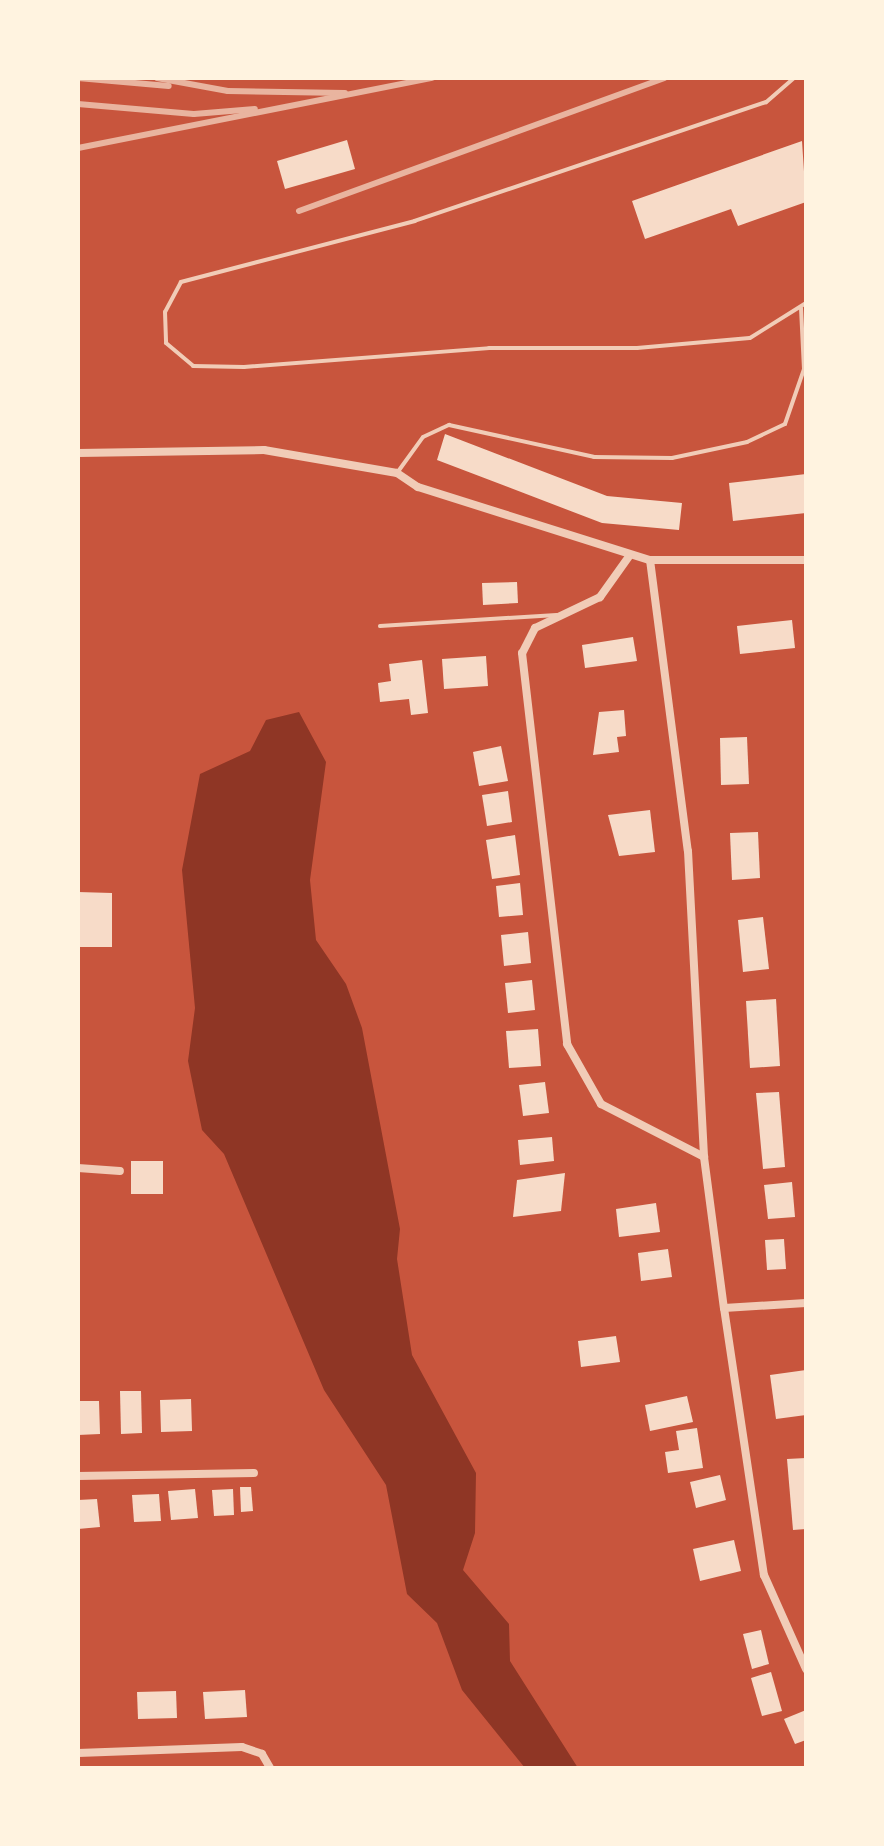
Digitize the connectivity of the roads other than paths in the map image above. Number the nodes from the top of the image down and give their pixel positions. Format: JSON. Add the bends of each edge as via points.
{"nodes":[{"id":1,"x":794,"y":78,"type":"edge"},
{"id":2,"x":806,"y":303,"type":"edge"},
{"id":3,"x":801,"y":308,"type":"junction"},
{"id":4,"x":78,"y":453,"type":"edge"},
{"id":5,"x":397,"y":473,"type":"junction"},
{"id":6,"x":630,"y":555,"type":"junction"},
{"id":7,"x":650,"y":560,"type":"junction"},
{"id":8,"x":806,"y":560,"type":"edge"},
{"id":9,"x":560,"y":614,"type":"junction"},
{"id":10,"x":380,"y":626,"type":"dead end"},
{"id":11,"x":704,"y":1157,"type":"junction"},
{"id":12,"x":78,"y":1168,"type":"edge"},
{"id":13,"x":120,"y":1171,"type":"dead end"},
{"id":14,"x":806,"y":1303,"type":"edge"},
{"id":15,"x":724,"y":1308,"type":"junction"},
{"id":16,"x":254,"y":1473,"type":"dead end"},
{"id":17,"x":78,"y":1476,"type":"edge"},
{"id":18,"x":806,"y":1669,"type":"edge"},
{"id":19,"x":78,"y":1753,"type":"edge"},
{"id":20,"x":270,"y":1768,"type":"edge"}],
"edges":[{"from":1,"to":3,"type":"lane","via":[[766,102],[415,221],[181,282],[165,312],[166,343],[193,366],[244,367],[750,338]]},
{"from":2,"to":3,"type":"lane"},
{"from":3,"to":5,"type":"lane","via":[[804,369],[785,424],[747,442],[672,458],[594,457],[449,425],[423,437]]},
{"from":4,"to":5,"type":"street","via":[[264,450]]},
{"from":5,"to":6,"type":"street","via":[[418,487]]},
{"from":6,"to":7,"type":"street"},
{"from":6,"to":9,"type":"street","via":[[600,597]]},
{"from":7,"to":8,"type":"street"},
{"from":7,"to":11,"type":"street","via":[[688,851]]},
{"from":9,"to":10,"type":"lane"},
{"from":9,"to":11,"type":"street","via":[[535,628],[522,653],[567,1044],[601,1104]]},
{"from":11,"to":15,"type":"street"},
{"from":12,"to":13,"type":"street"},
{"from":14,"to":15,"type":"street"},
{"from":15,"to":18,"type":"street","via":[[764,1575]]},
{"from":16,"to":17,"type":"street"},
{"from":19,"to":20,"type":"street","via":[[242,1747],[262,1754]]}]}
